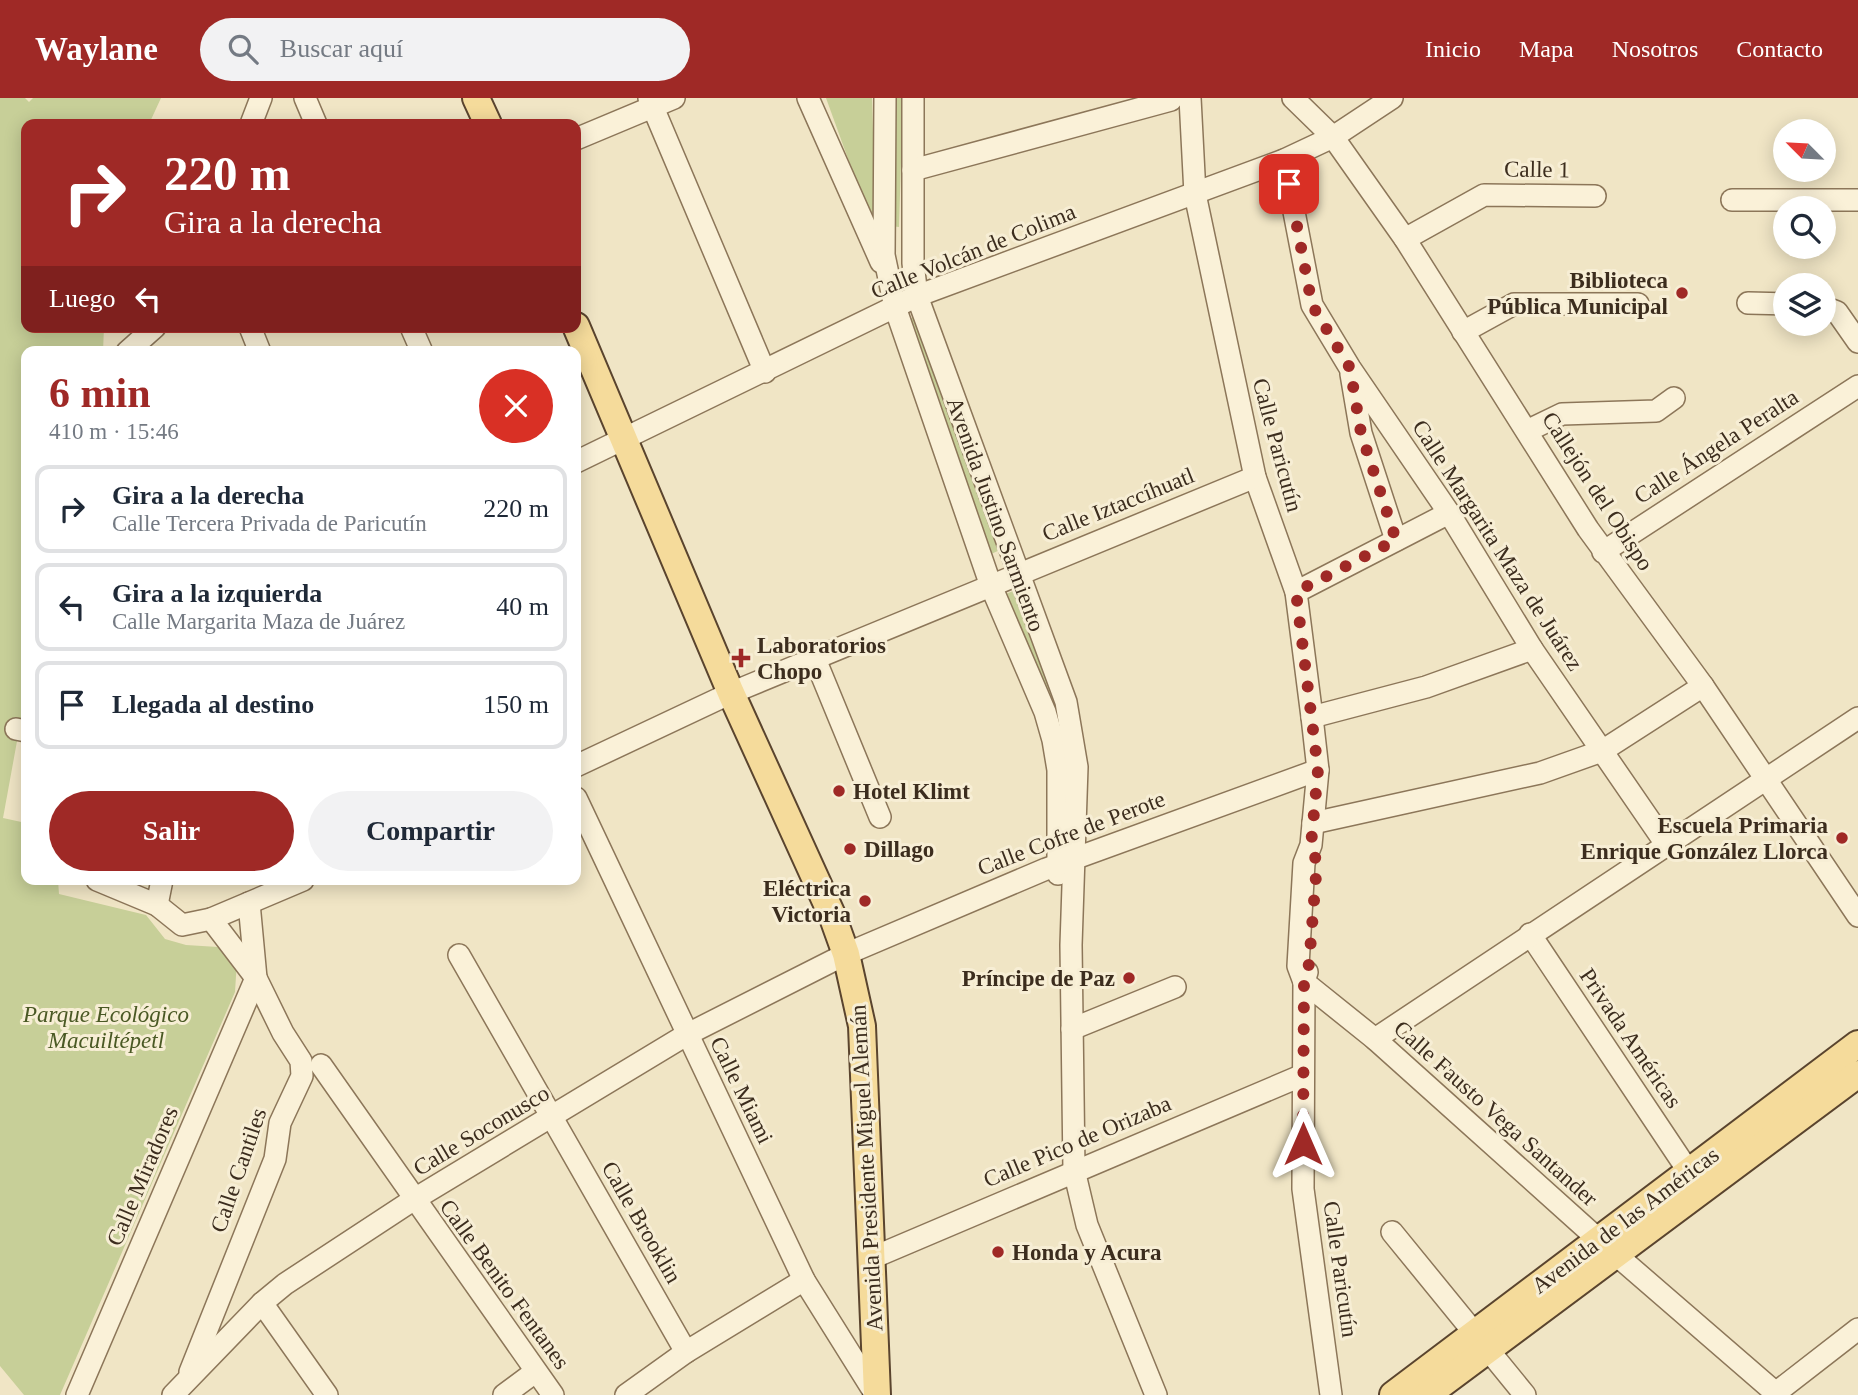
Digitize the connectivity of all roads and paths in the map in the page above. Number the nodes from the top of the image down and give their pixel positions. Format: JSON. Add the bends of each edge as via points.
{"nodes":[{"id":1,"x":305,"y":98,"type":"edge"},
{"id":2,"x":476,"y":98,"type":"edge"},
{"id":3,"x":674,"y":98,"type":"edge"},
{"id":4,"x":808,"y":98,"type":"edge"},
{"id":5,"x":885,"y":98,"type":"edge"},
{"id":6,"x":913,"y":98,"type":"edge"},
{"id":7,"x":1293,"y":98,"type":"edge"},
{"id":8,"x":1392,"y":98,"type":"edge"},
{"id":9,"x":258,"y":99,"type":"edge"},
{"id":10,"x":1181,"y":99,"type":"edge"},
{"id":11,"x":651,"y":103,"type":"edge"},
{"id":12,"x":252,"y":119,"type":"edge"},
{"id":13,"x":314,"y":119,"type":"edge"},
{"id":14,"x":486,"y":119,"type":"edge"},
{"id":15,"x":581,"y":137,"type":"edge"},
{"id":16,"x":1333,"y":137,"type":"junction"},
{"id":17,"x":1284,"y":160,"type":"junction"},
{"id":18,"x":913,"y":170,"type":"junction"},
{"id":19,"x":1195,"y":194,"type":"junction"},
{"id":20,"x":1595,"y":196,"type":"dead end"},
{"id":21,"x":1732,"y":200,"type":"dead end"},
{"id":22,"x":1858,"y":200,"type":"edge"},
{"id":23,"x":1405,"y":239,"type":"junction"},
{"id":24,"x":888,"y":278,"type":"junction"},
{"id":25,"x":917,"y":296,"type":"junction"},
{"id":26,"x":1748,"y":303,"type":"dead end"},
{"id":27,"x":1638,"y":304,"type":"dead end"},
{"id":28,"x":1773,"y":304,"type":"edge"},
{"id":29,"x":895,"y":307,"type":"junction"},
{"id":30,"x":1836,"y":312,"type":"edge"},
{"id":31,"x":1463,"y":332,"type":"junction"},
{"id":32,"x":148,"y":333,"type":"edge"},
{"id":33,"x":579,"y":333,"type":"edge"},
{"id":34,"x":1858,"y":342,"type":"edge"},
{"id":35,"x":134,"y":346,"type":"edge"},
{"id":36,"x":1350,"y":368,"type":"junction"},
{"id":37,"x":765,"y":372,"type":"junction"},
{"id":38,"x":1858,"y":386,"type":"edge"},
{"id":39,"x":1674,"y":398,"type":"dead end"},
{"id":40,"x":1527,"y":431,"type":"junction"},
{"id":41,"x":625,"y":439,"type":"junction"},
{"id":42,"x":581,"y":460,"type":"edge"},
{"id":43,"x":1255,"y":477,"type":"junction"},
{"id":44,"x":1449,"y":513,"type":"junction"},
{"id":45,"x":1396,"y":540,"type":"junction"},
{"id":46,"x":1604,"y":552,"type":"junction"},
{"id":47,"x":1017,"y":573,"type":"junction"},
{"id":48,"x":991,"y":586,"type":"junction"},
{"id":49,"x":1296,"y":592,"type":"junction"},
{"id":50,"x":1532,"y":649,"type":"junction"},
{"id":51,"x":815,"y":659,"type":"junction"},
{"id":52,"x":1703,"y":685,"type":"junction"},
{"id":53,"x":731,"y":694,"type":"junction"},
{"id":54,"x":1312,"y":717,"type":"junction"},
{"id":55,"x":1858,"y":718,"type":"edge"},
{"id":56,"x":1602,"y":751,"type":"junction"},
{"id":57,"x":581,"y":764,"type":"edge"},
{"id":58,"x":1318,"y":770,"type":"junction"},
{"id":59,"x":1765,"y":779,"type":"junction"},
{"id":60,"x":581,"y":809,"type":"edge"},
{"id":61,"x":880,"y":817,"type":"dead end"},
{"id":62,"x":1313,"y":823,"type":"junction"},
{"id":63,"x":1666,"y":844,"type":"junction"},
{"id":64,"x":1065,"y":861,"type":"junction"},
{"id":65,"x":109,"y":885,"type":"edge"},
{"id":66,"x":161,"y":885,"type":"edge"},
{"id":67,"x":291,"y":885,"type":"edge"},
{"id":68,"x":249,"y":903,"type":"junction"},
{"id":69,"x":157,"y":905,"type":"junction"},
{"id":70,"x":1858,"y":916,"type":"edge"},
{"id":71,"x":211,"y":919,"type":"junction"},
{"id":72,"x":1530,"y":934,"type":"junction"},
{"id":73,"x":846,"y":954,"type":"junction"},
{"id":74,"x":459,"y":955,"type":"dead end"},
{"id":75,"x":256,"y":978,"type":"junction"},
{"id":76,"x":1304,"y":982,"type":"junction"},
{"id":77,"x":1175,"y":987,"type":"dead end"},
{"id":78,"x":1072,"y":1029,"type":"junction"},
{"id":79,"x":686,"y":1035,"type":"junction"},
{"id":80,"x":1375,"y":1038,"type":"junction"},
{"id":81,"x":1858,"y":1044,"type":"edge"},
{"id":82,"x":321,"y":1065,"type":"dead end"},
{"id":83,"x":1858,"y":1074,"type":"edge"},
{"id":84,"x":1303,"y":1075,"type":"junction"},
{"id":85,"x":551,"y":1119,"type":"junction"},
{"id":86,"x":1074,"y":1170,"type":"junction"},
{"id":87,"x":1689,"y":1172,"type":"junction"},
{"id":88,"x":413,"y":1200,"type":"junction"},
{"id":89,"x":1392,"y":1231,"type":"dead end"},
{"id":90,"x":1607,"y":1247,"type":"junction"},
{"id":91,"x":872,"y":1258,"type":"junction"},
{"id":92,"x":804,"y":1280,"type":"junction"},
{"id":93,"x":262,"y":1303,"type":"junction"},
{"id":94,"x":1858,"y":1329,"type":"edge"},
{"id":95,"x":1481,"y":1342,"type":"junction"},
{"id":96,"x":686,"y":1352,"type":"junction"},
{"id":97,"x":535,"y":1372,"type":"junction"},
{"id":98,"x":179,"y":1389,"type":"edge"},
{"id":99,"x":1776,"y":1394,"type":"edge"},
{"id":100,"x":77,"y":1395,"type":"edge"},
{"id":101,"x":327,"y":1395,"type":"edge"},
{"id":102,"x":504,"y":1395,"type":"edge"},
{"id":103,"x":553,"y":1395,"type":"edge"},
{"id":104,"x":626,"y":1395,"type":"edge"},
{"id":105,"x":877,"y":1395,"type":"edge"},
{"id":106,"x":1156,"y":1395,"type":"edge"},
{"id":107,"x":1331,"y":1395,"type":"edge"},
{"id":108,"x":1393,"y":1395,"type":"edge"},
{"id":109,"x":1427,"y":1395,"type":"edge"},
{"id":110,"x":1525,"y":1395,"type":"edge"}],
"edges":[{"from":1,"to":13,"type":"street"},
{"from":2,"to":14,"type":"main road"},
{"from":3,"to":11,"type":"street"},
{"from":4,"to":24,"type":"street"},
{"from":5,"to":24,"type":"street","name":"Avenida Justino Sarmiento","via":[[884,256]]},
{"from":6,"to":18,"type":"street","name":"Avenida Justino Sarmiento"},
{"from":7,"to":16,"type":"street","name":"Callejón del Obispo"},
{"from":8,"to":16,"type":"street","name":"Calle Volcán de Colima"},
{"from":9,"to":12,"type":"street"},
{"from":10,"to":18,"type":"street"},
{"from":10,"to":19,"type":"street","name":"Calle Paricutín"},
{"from":11,"to":15,"type":"street"},
{"from":11,"to":37,"type":"street"},
{"from":16,"to":17,"type":"street","name":"Calle Volcán de Colima"},
{"from":16,"to":23,"type":"street","name":"Callejón del Obispo"},
{"from":17,"to":19,"type":"street","name":"Calle Volcán de Colima"},
{"from":17,"to":36,"type":"street","name":"Calle Margarita Maza de Juárez","via":[[1312,305]]},
{"from":18,"to":25,"type":"street","name":"Avenida Justino Sarmiento"},
{"from":19,"to":25,"type":"street","name":"Calle Volcán de Colima"},
{"from":19,"to":43,"type":"street","name":"Calle Paricutín"},
{"from":20,"to":23,"type":"street","name":"Calle 1","via":[[1484,195]]},
{"from":21,"to":22,"type":"street"},
{"from":23,"to":31,"type":"street","name":"Callejón del Obispo"},
{"from":24,"to":29,"type":"street","name":"Avenida Justino Sarmiento"},
{"from":25,"to":29,"type":"street","name":"Calle Volcán de Colima"},
{"from":25,"to":47,"type":"street","name":"Avenida Justino Sarmiento"},
{"from":26,"to":28,"type":"street"},
{"from":27,"to":31,"type":"street","via":[[1514,304]]},
{"from":29,"to":37,"type":"street","name":"Calle Volcán de Colima"},
{"from":29,"to":48,"type":"street","name":"Avenida Justino Sarmiento"},
{"from":30,"to":34,"type":"street"},
{"from":31,"to":40,"type":"street","name":"Callejón del Obispo"},
{"from":32,"to":35,"type":"street"},
{"from":33,"to":41,"type":"main road","name":"Avenida Presidente Miguel Alemán"},
{"from":36,"to":44,"type":"street","name":"Calle Margarita Maza de Juárez"},
{"from":36,"to":45,"type":"street","name":"Calle Margarita Maza de Juárez","via":[[1361,433]]},
{"from":37,"to":41,"type":"street","name":"Calle Volcán de Colima"},
{"from":38,"to":46,"type":"street","name":"Calle Ángela Peralta"},
{"from":39,"to":40,"type":"street","via":[[1656,411],[1562,414]]},
{"from":40,"to":46,"type":"street","name":"Callejón del Obispo"},
{"from":41,"to":42,"type":"street","name":"Calle Volcán de Colima"},
{"from":41,"to":53,"type":"main road","name":"Avenida Presidente Miguel Alemán"},
{"from":43,"to":47,"type":"street","name":"Calle Iztaccíhuatl"},
{"from":43,"to":49,"type":"street","name":"Calle Paricutín"},
{"from":44,"to":45,"type":"street"},
{"from":44,"to":50,"type":"street","name":"Calle Margarita Maza de Juárez"},
{"from":45,"to":49,"type":"street"},
{"from":46,"to":52,"type":"street","name":"Callejón del Obispo"},
{"from":47,"to":48,"type":"street","name":"Calle Iztaccíhuatl"},
{"from":47,"to":64,"type":"street","name":"Avenida Justino Sarmiento","via":[[1066,702],[1073,736],[1077,767]]},
{"from":48,"to":51,"type":"street","name":"Calle Iztaccíhuatl"},
{"from":48,"to":64,"type":"street","name":"Avenida Justino Sarmiento","via":[[1053,740]]},
{"from":49,"to":54,"type":"street","name":"Calle Paricutín"},
{"from":50,"to":54,"type":"street","via":[[1426,687]]},
{"from":50,"to":56,"type":"street","name":"Calle Margarita Maza de Juárez"},
{"from":51,"to":53,"type":"street","name":"Calle Iztaccíhuatl"},
{"from":51,"to":61,"type":"street"},
{"from":52,"to":56,"type":"street"},
{"from":52,"to":59,"type":"street","name":"Callejón del Obispo"},
{"from":53,"to":57,"type":"street","name":"Calle Iztaccíhuatl"},
{"from":53,"to":73,"type":"main road","name":"Avenida Presidente Miguel Alemán"},
{"from":54,"to":58,"type":"street","name":"Calle Paricutín"},
{"from":55,"to":59,"type":"street"},
{"from":56,"to":62,"type":"street","via":[[1540,773]]},
{"from":56,"to":63,"type":"street","name":"Calle Margarita Maza de Juárez"},
{"from":58,"to":62,"type":"street","name":"Calle Paricutín"},
{"from":58,"to":64,"type":"street","name":"Calle Cofre de Perote"},
{"from":59,"to":63,"type":"street"},
{"from":59,"to":70,"type":"street","name":"Callejón del Obispo"},
{"from":60,"to":79,"type":"street","name":"Calle Miami"},
{"from":62,"to":76,"type":"street","name":"Calle Paricutín","via":[[1304,863],[1298,966]]},
{"from":63,"to":72,"type":"street"},
{"from":64,"to":73,"type":"street","name":"Calle Cofre de Perote"},
{"from":64,"to":78,"type":"street","name":"Avenida Justino Sarmiento"},
{"from":65,"to":69,"type":"street"},
{"from":66,"to":69,"type":"street"},
{"from":67,"to":68,"type":"street"},
{"from":68,"to":71,"type":"street"},
{"from":68,"to":75,"type":"street","name":"Calle Miradores"},
{"from":69,"to":71,"type":"street","via":[[182,925]]},
{"from":71,"to":75,"type":"street"},
{"from":72,"to":80,"type":"street"},
{"from":72,"to":87,"type":"street","name":"Privada Américas"},
{"from":73,"to":79,"type":"street","name":"Calle Soconusco"},
{"from":73,"to":91,"type":"main road","name":"Avenida Presidente Miguel Alemán","via":[[862,1026]]},
{"from":74,"to":85,"type":"street","name":"Calle Brooklin"},
{"from":75,"to":98,"type":"street","name":"Calle Cantiles","via":[[301,1061],[302,1076],[280,1123],[275,1159]]},
{"from":75,"to":100,"type":"street","name":"Calle Miradores"},
{"from":76,"to":80,"type":"street","name":"Calle Fausto Vega Santander"},
{"from":76,"to":84,"type":"street","name":"Calle Paricutín"},
{"from":77,"to":78,"type":"street"},
{"from":78,"to":86,"type":"street","name":"Avenida Justino Sarmiento"},
{"from":79,"to":85,"type":"street","name":"Calle Soconusco"},
{"from":79,"to":92,"type":"street","name":"Calle Miami"},
{"from":80,"to":90,"type":"street","name":"Calle Fausto Vega Santander"},
{"from":81,"to":87,"type":"main road","name":"Avenida de las Américas"},
{"from":82,"to":88,"type":"street","name":"Calle Benito Fentanes"},
{"from":83,"to":90,"type":"main road","name":"Avenida de las Américas"},
{"from":84,"to":86,"type":"street","name":"Calle Pico de Orizaba"},
{"from":84,"to":107,"type":"street","name":"Calle Paricutín","via":[[1303,1189]]},
{"from":85,"to":88,"type":"street","name":"Calle Soconusco"},
{"from":85,"to":96,"type":"street","name":"Calle Brooklin"},
{"from":86,"to":91,"type":"street","name":"Calle Pico de Orizaba"},
{"from":86,"to":106,"type":"street","name":"Avenida Justino Sarmiento","via":[[1087,1225]]},
{"from":87,"to":90,"type":"main road","name":"Avenida de las Américas"},
{"from":88,"to":93,"type":"street","name":"Calle Soconusco"},
{"from":88,"to":97,"type":"street","name":"Calle Benito Fentanes"},
{"from":89,"to":95,"type":"street"},
{"from":90,"to":95,"type":"main road","name":"Avenida de las Américas"},
{"from":90,"to":99,"type":"street","name":"Calle Fausto Vega Santander"},
{"from":91,"to":105,"type":"main road","name":"Avenida Presidente Miguel Alemán"},
{"from":92,"to":96,"type":"street"},
{"from":92,"to":105,"type":"street","name":"Calle Miami"},
{"from":93,"to":98,"type":"street","name":"Calle Soconusco"},
{"from":93,"to":101,"type":"street"},
{"from":94,"to":99,"type":"street"},
{"from":95,"to":108,"type":"main road","name":"Avenida de las Américas"},
{"from":95,"to":109,"type":"main road","name":"Avenida de las Américas"},
{"from":95,"to":110,"type":"street"},
{"from":96,"to":104,"type":"street"},
{"from":97,"to":102,"type":"street"},
{"from":97,"to":103,"type":"street","name":"Calle Benito Fentanes"}]}
